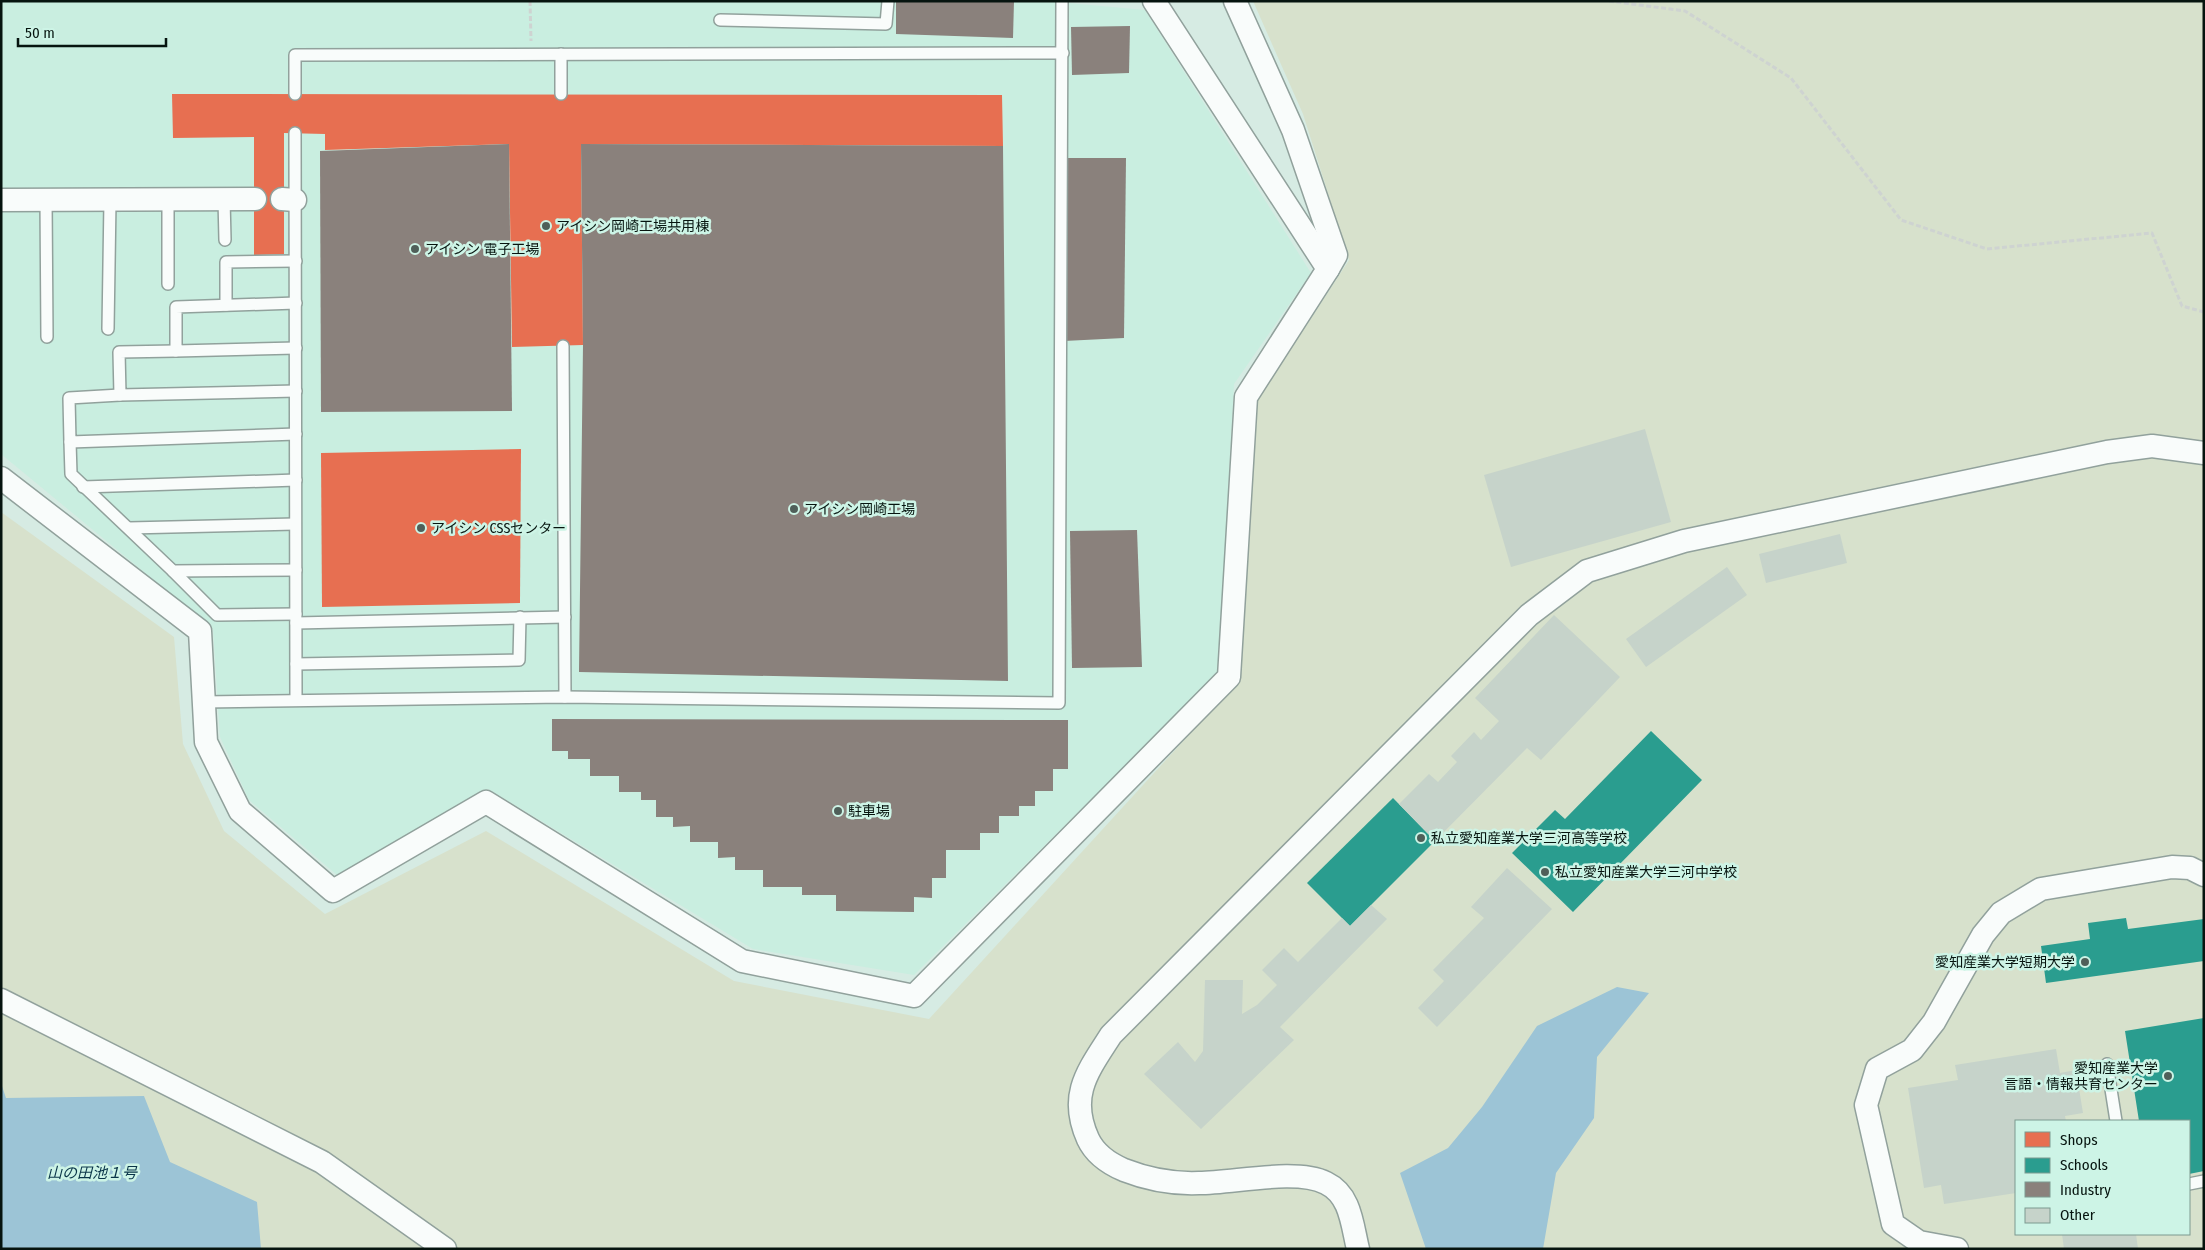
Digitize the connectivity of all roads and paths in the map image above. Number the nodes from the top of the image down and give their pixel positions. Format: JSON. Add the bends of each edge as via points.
{"nodes":[{"id":1,"x":530,"y":1,"type":"edge"},
{"id":2,"x":888,"y":1,"type":"edge"},
{"id":3,"x":1062,"y":1,"type":"edge"},
{"id":4,"x":1154,"y":1,"type":"edge"},
{"id":5,"x":1235,"y":1,"type":"edge"},
{"id":6,"x":1609,"y":1,"type":"edge"},
{"id":7,"x":720,"y":20,"type":"dead end"},
{"id":8,"x":1063,"y":53,"type":"junction"},
{"id":9,"x":531,"y":54,"type":"junction"},
{"id":10,"x":560,"y":54,"type":"junction"},
{"id":11,"x":295,"y":94,"type":"dead end"},
{"id":12,"x":561,"y":94,"type":"dead end"},
{"id":13,"x":295,"y":133,"type":"dead end"},
{"id":14,"x":46,"y":199,"type":"junction"},
{"id":15,"x":255,"y":199,"type":"dead end"},
{"id":16,"x":1,"y":200,"type":"edge"},
{"id":17,"x":168,"y":200,"type":"junction"},
{"id":18,"x":224,"y":200,"type":"junction"},
{"id":19,"x":110,"y":201,"type":"junction"},
{"id":20,"x":224,"y":240,"type":"dead end"},
{"id":21,"x":296,"y":261,"type":"junction"},
{"id":22,"x":1328,"y":270,"type":"junction"},
{"id":23,"x":168,"y":284,"type":"dead end"},
{"id":24,"x":296,"y":303,"type":"junction"},
{"id":25,"x":226,"y":305,"type":"junction"},
{"id":26,"x":2204,"y":312,"type":"edge"},
{"id":27,"x":108,"y":329,"type":"dead end"},
{"id":28,"x":47,"y":337,"type":"dead end"},
{"id":29,"x":563,"y":346,"type":"dead end"},
{"id":30,"x":296,"y":348,"type":"junction"},
{"id":31,"x":176,"y":351,"type":"junction"},
{"id":32,"x":296,"y":391,"type":"junction"},
{"id":33,"x":120,"y":395,"type":"junction"},
{"id":34,"x":296,"y":434,"type":"junction"},
{"id":35,"x":70,"y":442,"type":"junction"},
{"id":36,"x":2204,"y":453,"type":"edge"},
{"id":37,"x":1,"y":478,"type":"edge"},
{"id":38,"x":296,"y":480,"type":"junction"},
{"id":39,"x":83,"y":487,"type":"junction"},
{"id":40,"x":295,"y":524,"type":"junction"},
{"id":41,"x":129,"y":528,"type":"junction"},
{"id":42,"x":296,"y":570,"type":"junction"},
{"id":43,"x":173,"y":571,"type":"junction"},
{"id":44,"x":520,"y":617,"type":"junction"},
{"id":45,"x":565,"y":617,"type":"junction"},
{"id":46,"x":296,"y":618,"type":"junction"},
{"id":47,"x":296,"y":664,"type":"junction"},
{"id":48,"x":565,"y":697,"type":"junction"},
{"id":49,"x":296,"y":700,"type":"junction"},
{"id":50,"x":204,"y":702,"type":"junction"},
{"id":51,"x":2204,"y":875,"type":"edge"},
{"id":52,"x":1,"y":1000,"type":"edge"},
{"id":53,"x":2107,"y":1064,"type":"dead end"},
{"id":54,"x":2116,"y":1120,"type":"edge"},
{"id":55,"x":2204,"y":1181,"type":"edge"},
{"id":56,"x":2190,"y":1184,"type":"edge"},
{"id":57,"x":444,"y":1249,"type":"edge"},
{"id":58,"x":1358,"y":1249,"type":"edge"},
{"id":59,"x":1957,"y":1249,"type":"edge"}],
"edges":[{"from":1,"to":9,"type":"path"},
{"from":2,"to":7,"type":"lane","via":[[886,24]]},
{"from":3,"to":8,"type":"lane"},
{"from":4,"to":22,"type":"street"},
{"from":5,"to":22,"type":"street","via":[[1293,130],[1336,255]]},
{"from":6,"to":26,"type":"path","via":[[1685,11],[1791,78],[1901,220],[1987,249],[2152,233],[2182,306]]},
{"from":8,"to":10,"type":"lane"},
{"from":8,"to":48,"type":"lane","via":[[1059,703]]},
{"from":9,"to":10,"type":"lane"},
{"from":9,"to":11,"type":"lane","via":[[295,55]]},
{"from":10,"to":12,"type":"lane"},
{"from":13,"to":21,"type":"lane","via":[[289,199]]},
{"from":14,"to":16,"type":"street"},
{"from":14,"to":19,"type":"street"},
{"from":14,"to":28,"type":"lane"},
{"from":15,"to":18,"type":"street"},
{"from":17,"to":18,"type":"street"},
{"from":17,"to":19,"type":"street"},
{"from":17,"to":23,"type":"lane"},
{"from":18,"to":20,"type":"lane"},
{"from":19,"to":27,"type":"lane"},
{"from":21,"to":24,"type":"lane"},
{"from":21,"to":25,"type":"lane","via":[[226,262]]},
{"from":22,"to":50,"type":"street","via":[[1246,397],[1228,677],[914,996],[742,961],[486,802],[332,891],[240,811],[206,742]]},
{"from":24,"to":25,"type":"lane"},
{"from":24,"to":30,"type":"lane"},
{"from":25,"to":31,"type":"lane","via":[[176,307]]},
{"from":29,"to":45,"type":"lane"},
{"from":30,"to":31,"type":"lane"},
{"from":30,"to":32,"type":"lane"},
{"from":31,"to":33,"type":"lane","via":[[120,352]]},
{"from":32,"to":33,"type":"lane"},
{"from":32,"to":34,"type":"lane"},
{"from":33,"to":35,"type":"lane","via":[[69,398]]},
{"from":34,"to":35,"type":"lane"},
{"from":34,"to":38,"type":"lane"},
{"from":35,"to":39,"type":"lane","via":[[71,474]]},
{"from":36,"to":58,"type":"street","via":[[2152,446],[2107,452],[1684,542],[1587,571],[1529,615],[1111,1035],[1086,1073],[1079,1102],[1083,1127],[1091,1147],[1111,1164],[1142,1177],[1197,1184],[1306,1176],[1328,1184],[1346,1200]]},
{"from":37,"to":50,"type":"street","via":[[200,631]]},
{"from":38,"to":39,"type":"lane"},
{"from":38,"to":40,"type":"lane"},
{"from":39,"to":41,"type":"lane"},
{"from":40,"to":41,"type":"lane"},
{"from":40,"to":42,"type":"lane"},
{"from":41,"to":43,"type":"lane"},
{"from":42,"to":43,"type":"lane"},
{"from":42,"to":46,"type":"lane"},
{"from":43,"to":46,"type":"lane","via":[[217,615]]},
{"from":44,"to":45,"type":"lane"},
{"from":44,"to":46,"type":"lane"},
{"from":44,"to":47,"type":"lane","via":[[519,660]]},
{"from":45,"to":48,"type":"lane"},
{"from":46,"to":47,"type":"lane"},
{"from":47,"to":49,"type":"lane"},
{"from":48,"to":49,"type":"lane"},
{"from":49,"to":50,"type":"lane"},
{"from":51,"to":59,"type":"street","via":[[2190,868],[2172,867],[2041,889],[2001,913],[1934,1022],[1912,1050],[1877,1069],[1866,1105],[1893,1224],[1919,1242]]},
{"from":52,"to":57,"type":"street","via":[[322,1162]]},
{"from":53,"to":54,"type":"lane"},
{"from":55,"to":56,"type":"lane"}]}
